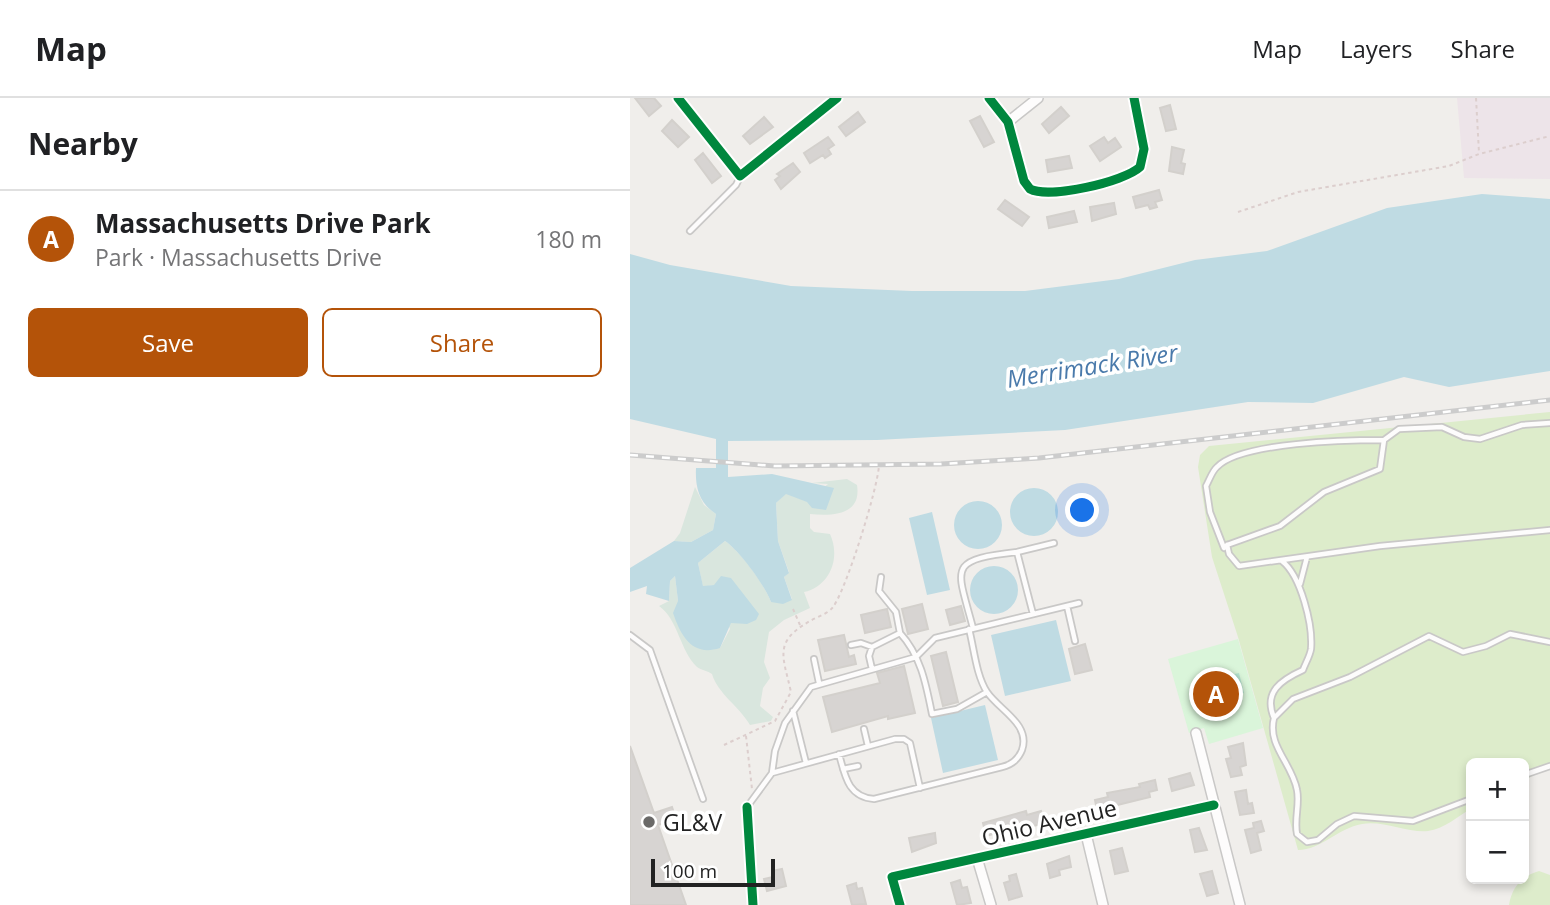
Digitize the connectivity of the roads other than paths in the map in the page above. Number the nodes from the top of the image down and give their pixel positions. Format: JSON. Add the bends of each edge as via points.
{"nodes":[{"id":1,"x":678,"y":98,"type":"edge"},
{"id":2,"x":836,"y":98,"type":"edge"},
{"id":3,"x":989,"y":98,"type":"edge"},
{"id":4,"x":1038,"y":98,"type":"edge"},
{"id":5,"x":1134,"y":98,"type":"edge"},
{"id":6,"x":1008,"y":122,"type":"junction"},
{"id":7,"x":740,"y":176,"type":"junction"},
{"id":8,"x":690,"y":231,"type":"dead end"},
{"id":9,"x":1550,"y":423,"type":"edge"},
{"id":10,"x":1384,"y":440,"type":"junction"},
{"id":11,"x":1550,"y":530,"type":"edge"},
{"id":12,"x":1054,"y":543,"type":"dead end"},
{"id":13,"x":1227,"y":545,"type":"junction"},
{"id":14,"x":1017,"y":552,"type":"junction"},
{"id":15,"x":1307,"y":557,"type":"junction"},
{"id":16,"x":1282,"y":561,"type":"junction"},
{"id":17,"x":881,"y":577,"type":"dead end"},
{"id":18,"x":1300,"y":585,"type":"junction"},
{"id":19,"x":1079,"y":603,"type":"dead end"},
{"id":20,"x":1067,"y":606,"type":"junction"},
{"id":21,"x":1033,"y":614,"type":"junction"},
{"id":22,"x":971,"y":628,"type":"junction"},
{"id":23,"x":900,"y":633,"type":"junction"},
{"id":24,"x":630,"y":635,"type":"edge"},
{"id":25,"x":1075,"y":641,"type":"dead end"},
{"id":26,"x":1550,"y":642,"type":"edge"},
{"id":27,"x":851,"y":645,"type":"dead end"},
{"id":28,"x":872,"y":648,"type":"junction"},
{"id":29,"x":916,"y":657,"type":"junction"},
{"id":30,"x":814,"y":659,"type":"dead end"},
{"id":31,"x":872,"y":669,"type":"junction"},
{"id":32,"x":819,"y":683,"type":"junction"},
{"id":33,"x":987,"y":692,"type":"junction"},
{"id":34,"x":793,"y":711,"type":"junction"},
{"id":35,"x":1274,"y":718,"type":"junction"},
{"id":36,"x":864,"y":729,"type":"dead end"},
{"id":37,"x":1196,"y":733,"type":"dead end"},
{"id":38,"x":868,"y":746,"type":"junction"},
{"id":39,"x":839,"y":754,"type":"junction"},
{"id":40,"x":806,"y":763,"type":"junction"},
{"id":41,"x":858,"y":766,"type":"dead end"},
{"id":42,"x":1550,"y":766,"type":"edge"},
{"id":43,"x":843,"y":769,"type":"junction"},
{"id":44,"x":772,"y":773,"type":"junction"},
{"id":45,"x":1529,"y":773,"type":"edge"},
{"id":46,"x":920,"y":788,"type":"junction"},
{"id":47,"x":703,"y":799,"type":"dead end"},
{"id":48,"x":1466,"y":801,"type":"edge"},
{"id":49,"x":1214,"y":805,"type":"junction"},
{"id":50,"x":747,"y":807,"type":"joint"},
{"id":51,"x":1086,"y":834,"type":"junction"},
{"id":52,"x":977,"y":858,"type":"junction"},
{"id":53,"x":753,"y":905,"type":"edge"},
{"id":54,"x":900,"y":905,"type":"edge"},
{"id":55,"x":991,"y":905,"type":"edge"},
{"id":56,"x":1103,"y":905,"type":"edge"},
{"id":57,"x":1240,"y":905,"type":"edge"}],
"edges":[{"from":1,"to":7,"type":"street"},
{"from":2,"to":7,"type":"street"},
{"from":3,"to":6,"type":"street"},
{"from":4,"to":6,"type":"street"},
{"from":5,"to":6,"type":"street","via":[[1144,149],[1140,167],[1124,177],[1048,194],[1030,189],[1024,181]]},
{"from":7,"to":8,"type":"lane"},
{"from":9,"to":10,"type":"lane","via":[[1522,425],[1480,439],[1442,426],[1399,429]]},
{"from":10,"to":13,"type":"lane","via":[[1380,469],[1324,492],[1280,526]]},
{"from":10,"to":13,"type":"lane","via":[[1269,448],[1217,467],[1206,486],[1217,536],[1224,548]]},
{"from":11,"to":15,"type":"lane"},
{"from":12,"to":14,"type":"lane"},
{"from":13,"to":16,"type":"lane","via":[[1239,566]]},
{"from":14,"to":21,"type":"lane"},
{"from":14,"to":22,"type":"lane","via":[[967,562],[961,568]]},
{"from":15,"to":16,"type":"lane"},
{"from":15,"to":18,"type":"lane"},
{"from":16,"to":18,"type":"lane"},
{"from":17,"to":23,"type":"lane","via":[[879,591],[896,612]]},
{"from":18,"to":35,"type":"lane","via":[[1311,651],[1303,670],[1283,679],[1272,691]]},
{"from":19,"to":20,"type":"lane"},
{"from":20,"to":21,"type":"lane"},
{"from":20,"to":25,"type":"lane"},
{"from":21,"to":22,"type":"lane"},
{"from":22,"to":29,"type":"lane","via":[[935,638]]},
{"from":22,"to":33,"type":"lane"},
{"from":23,"to":28,"type":"lane"},
{"from":23,"to":29,"type":"lane"},
{"from":24,"to":47,"type":"lane","via":[[650,650]]},
{"from":26,"to":35,"type":"lane","via":[[1510,634],[1463,652],[1429,636],[1350,677],[1293,699]]},
{"from":27,"to":28,"type":"lane"},
{"from":28,"to":31,"type":"lane"},
{"from":29,"to":31,"type":"lane"},
{"from":29,"to":33,"type":"lane","via":[[932,714],[957,709]]},
{"from":30,"to":32,"type":"lane"},
{"from":31,"to":32,"type":"lane"},
{"from":32,"to":34,"type":"lane","via":[[803,695]]},
{"from":33,"to":46,"type":"lane","via":[[1018,724],[1023,743],[1016,760]]},
{"from":34,"to":40,"type":"lane"},
{"from":34,"to":44,"type":"lane","via":[[775,751]]},
{"from":35,"to":48,"type":"lane","via":[[1275,745],[1298,791],[1297,834],[1307,842],[1318,840],[1354,816],[1413,821]]},
{"from":36,"to":38,"type":"lane"},
{"from":37,"to":49,"type":"street"},
{"from":38,"to":39,"type":"lane"},
{"from":38,"to":46,"type":"lane","via":[[904,738],[910,743]]},
{"from":39,"to":40,"type":"lane"},
{"from":39,"to":43,"type":"lane"},
{"from":40,"to":44,"type":"lane"},
{"from":41,"to":43,"type":"lane"},
{"from":42,"to":45,"type":"lane"},
{"from":43,"to":46,"type":"lane","via":[[851,789],[865,798]]},
{"from":44,"to":50,"type":"lane"},
{"from":49,"to":51,"type":"street","name":"Ohio Avenue"},
{"from":49,"to":57,"type":"street"},
{"from":50,"to":53,"type":"street"},
{"from":51,"to":52,"type":"street","name":"Ohio Avenue"},
{"from":51,"to":56,"type":"street"},
{"from":52,"to":54,"type":"street","name":"Ohio Avenue","via":[[892,877]]},
{"from":52,"to":55,"type":"street"}]}
